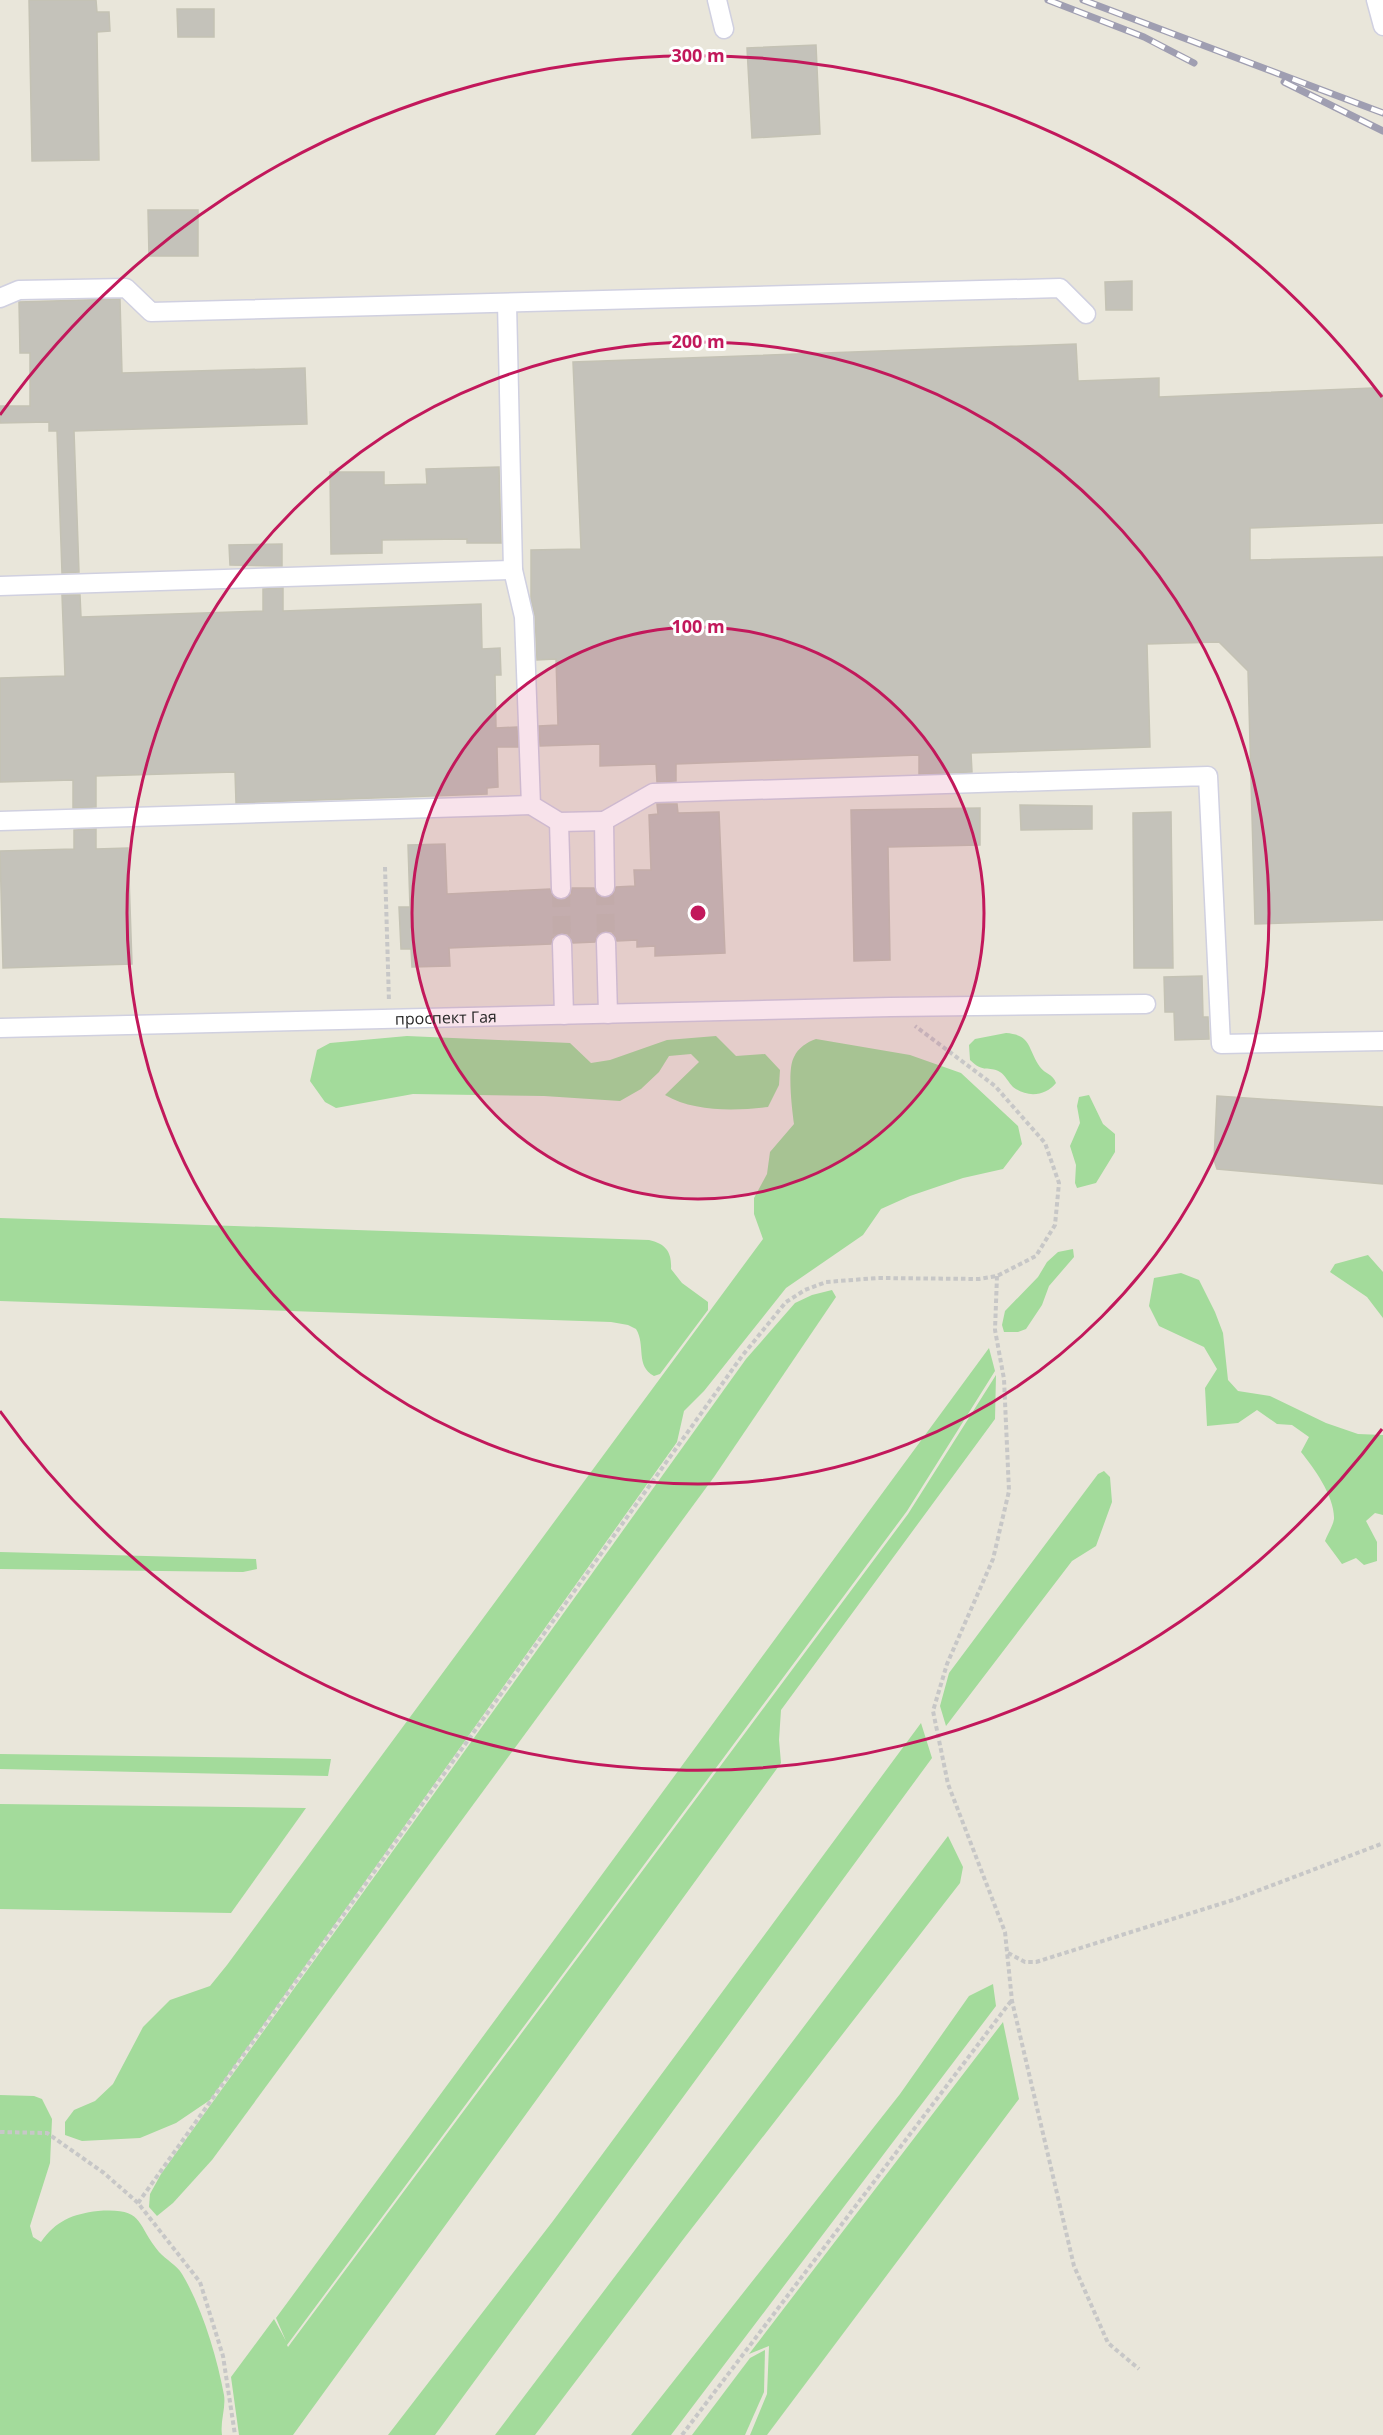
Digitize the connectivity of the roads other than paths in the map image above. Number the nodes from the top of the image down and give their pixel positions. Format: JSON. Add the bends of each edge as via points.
{"nodes":[{"id":1,"x":717,"y":0,"type":"edge"},
{"id":2,"x":1376,"y":0,"type":"edge"},
{"id":3,"x":1383,"y":26,"type":"edge"},
{"id":4,"x":724,"y":29,"type":"dead end"},
{"id":5,"x":0,"y":298,"type":"edge"},
{"id":6,"x":507,"y":303,"type":"junction"},
{"id":7,"x":1086,"y":314,"type":"dead end"},
{"id":8,"x":513,"y":570,"type":"junction"},
{"id":9,"x":0,"y":586,"type":"edge"},
{"id":10,"x":531,"y":805,"type":"junction"},
{"id":11,"x":0,"y":821,"type":"edge"},
{"id":12,"x":604,"y":821,"type":"junction"},
{"id":13,"x":559,"y":822,"type":"junction"},
{"id":14,"x":605,"y":887,"type":"tunnel mouth"},
{"id":15,"x":561,"y":889,"type":"tunnel mouth"},
{"id":16,"x":606,"y":942,"type":"tunnel mouth"},
{"id":17,"x":562,"y":944,"type":"tunnel mouth"},
{"id":18,"x":1146,"y":1004,"type":"dead end"},
{"id":19,"x":608,"y":1014,"type":"junction"},
{"id":20,"x":564,"y":1015,"type":"junction"},
{"id":21,"x":0,"y":1028,"type":"edge"},
{"id":22,"x":1383,"y":1041,"type":"edge"}],
"edges":[{"from":1,"to":4,"type":"street"},
{"from":2,"to":3,"type":"street"},
{"from":5,"to":6,"type":"street","via":[[19,290],[126,288],[151,312]]},
{"from":6,"to":7,"type":"street","via":[[1060,288]]},
{"from":6,"to":8,"type":"street"},
{"from":8,"to":9,"type":"street"},
{"from":8,"to":10,"type":"street","via":[[524,617]]},
{"from":10,"to":11,"type":"street"},
{"from":10,"to":13,"type":"street"},
{"from":12,"to":13,"type":"street"},
{"from":12,"to":14,"type":"street"},
{"from":12,"to":22,"type":"street","via":[[653,793],[1208,776],[1221,1044]]},
{"from":13,"to":15,"type":"street"},
{"from":16,"to":19,"type":"street"},
{"from":17,"to":20,"type":"street"},
{"from":18,"to":19,"type":"street","name":"проспект Гая"},
{"from":19,"to":20,"type":"street","name":"проспект Гая"},
{"from":20,"to":21,"type":"street","name":"проспект Гая"}]}
